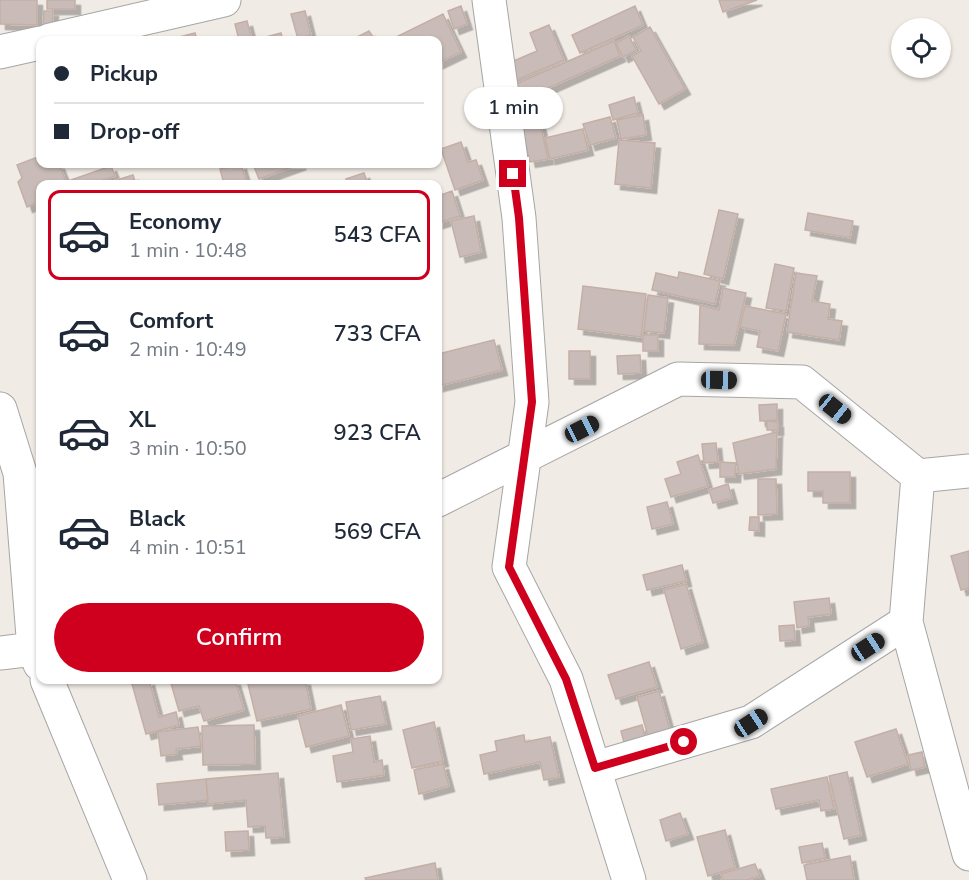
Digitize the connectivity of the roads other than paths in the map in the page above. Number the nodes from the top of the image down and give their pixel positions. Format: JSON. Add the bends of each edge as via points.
{"nodes":[{"id":1,"x":224,"y":0,"type":"edge"},
{"id":2,"x":489,"y":0,"type":"edge"},
{"id":3,"x":67,"y":36,"type":"edge"},
{"id":4,"x":36,"y":44,"type":"edge"},
{"id":5,"x":0,"y":52,"type":"edge"},
{"id":6,"x":0,"y":409,"type":"edge"},
{"id":7,"x":524,"y":459,"type":"junction"},
{"id":8,"x":969,"y":471,"type":"edge"},
{"id":9,"x":918,"y":476,"type":"junction"},
{"id":10,"x":442,"y":498,"type":"edge"},
{"id":11,"x":32,"y":507,"type":"edge"},
{"id":12,"x":906,"y":622,"type":"junction"},
{"id":13,"x":36,"y":626,"type":"edge"},
{"id":14,"x":0,"y":653,"type":"edge"},
{"id":15,"x":36,"y":656,"type":"edge"},
{"id":16,"x":49,"y":684,"type":"edge"},
{"id":17,"x":595,"y":768,"type":"junction"},
{"id":18,"x":969,"y":854,"type":"edge"},
{"id":19,"x":130,"y":880,"type":"edge"},
{"id":20,"x":628,"y":880,"type":"edge"}],
"edges":[{"from":1,"to":3,"type":"street"},
{"from":2,"to":7,"type":"street","via":[[520,229],[532,402]]},
{"from":4,"to":5,"type":"street"},
{"from":6,"to":11,"type":"street"},
{"from":7,"to":9,"type":"street","via":[[678,379],[802,382]]},
{"from":7,"to":10,"type":"street"},
{"from":7,"to":17,"type":"street","via":[[509,567],[566,679]]},
{"from":8,"to":9,"type":"street"},
{"from":9,"to":12,"type":"street"},
{"from":11,"to":13,"type":"street"},
{"from":12,"to":17,"type":"street","via":[[751,723]]},
{"from":12,"to":18,"type":"street"},
{"from":14,"to":15,"type":"street"},
{"from":16,"to":19,"type":"street"},
{"from":17,"to":20,"type":"street"}]}
